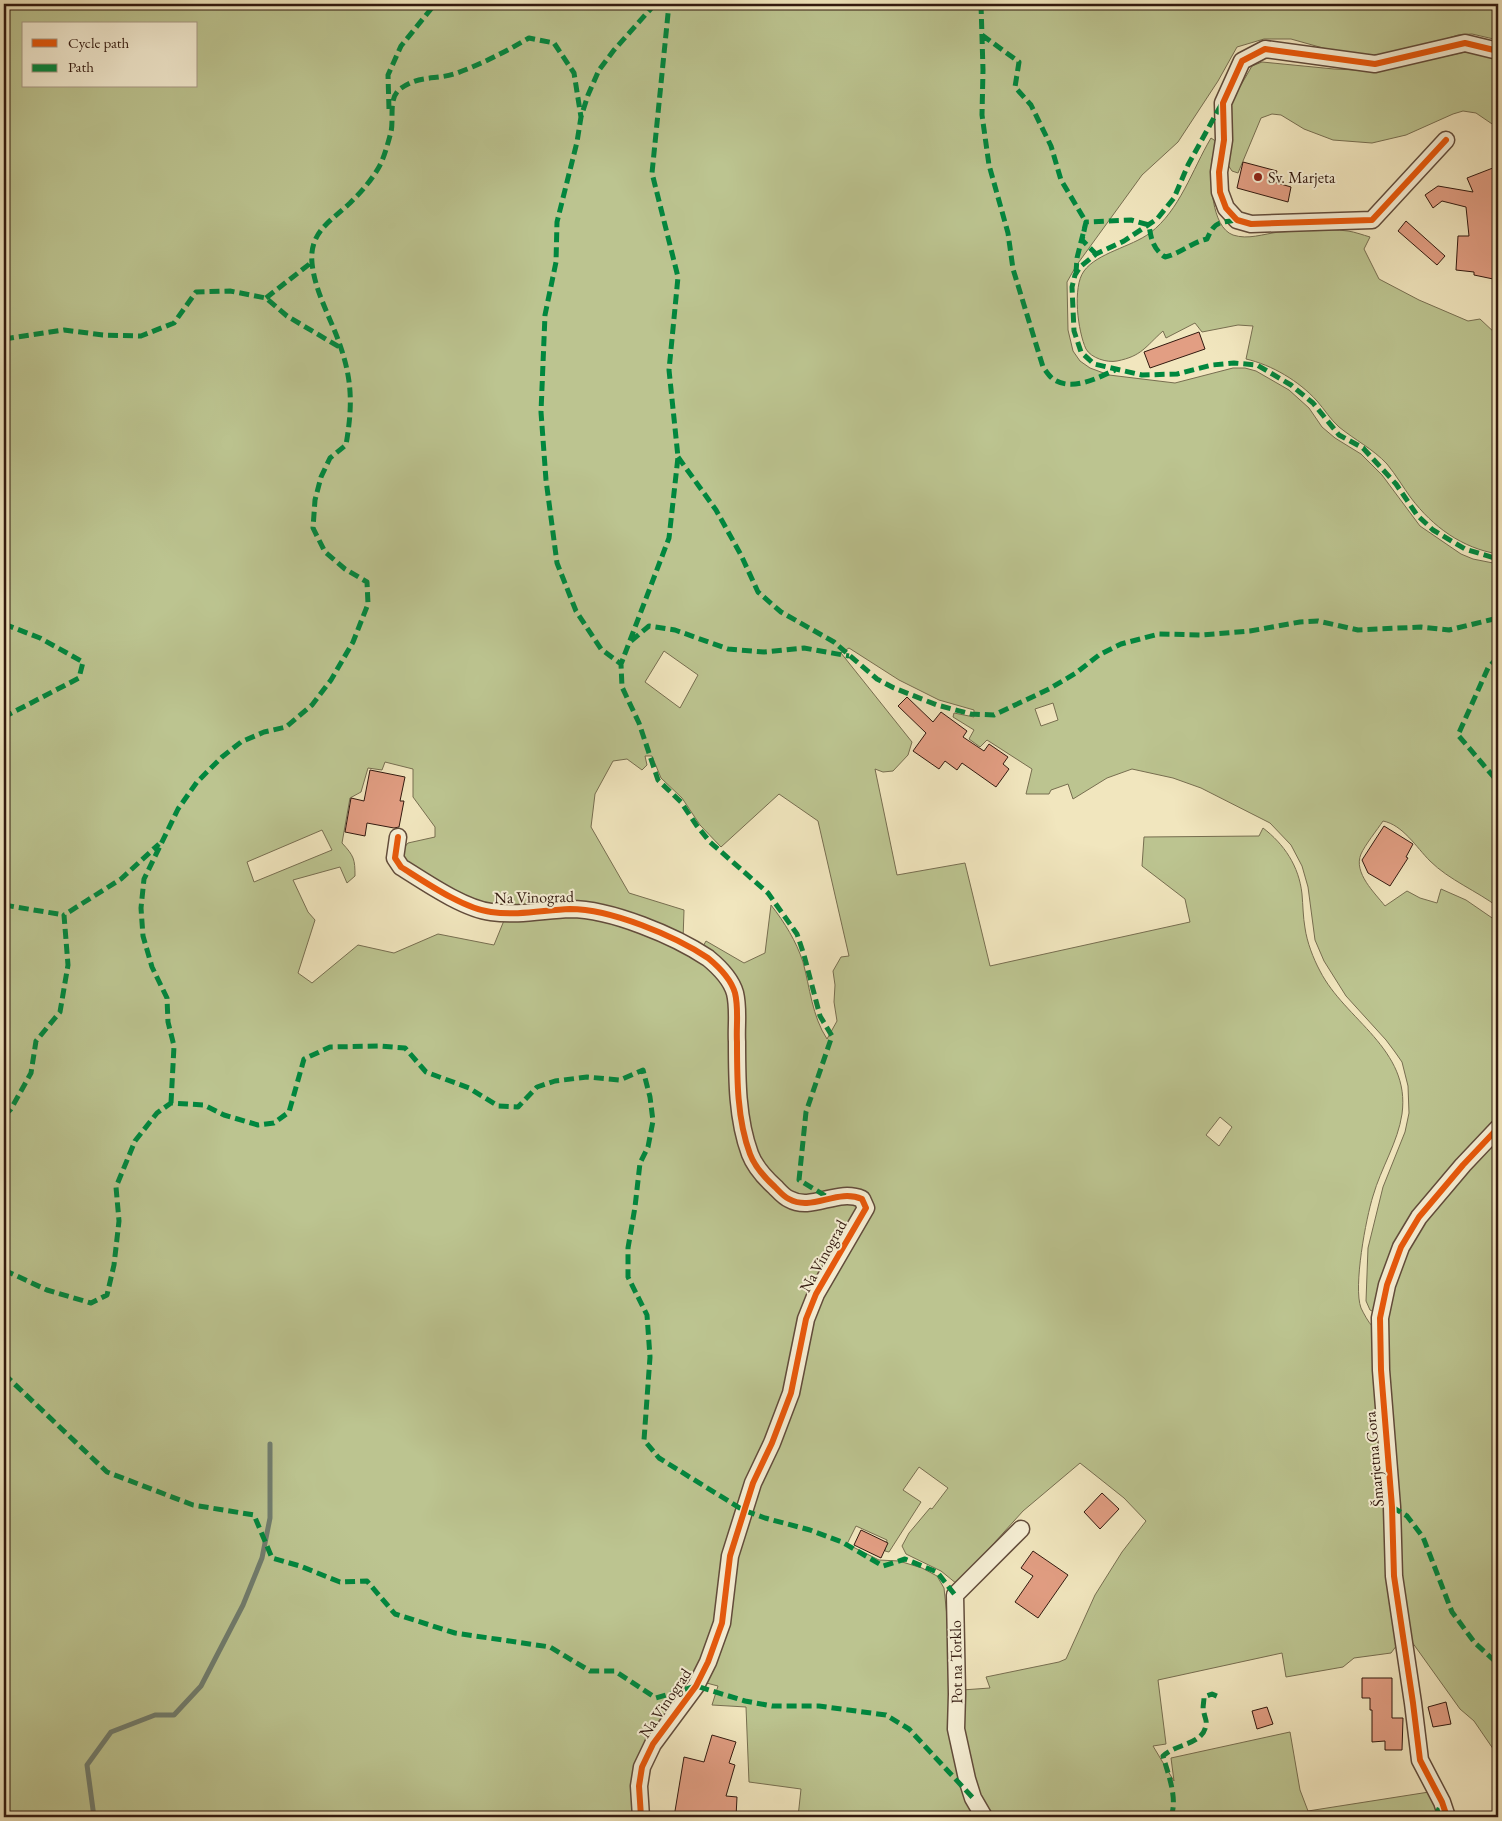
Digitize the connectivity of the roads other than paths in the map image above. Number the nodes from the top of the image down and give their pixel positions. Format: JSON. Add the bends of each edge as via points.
{"nodes":[{"id":1,"x":1498,"y":51,"type":"edge"},
{"id":2,"x":1446,"y":140,"type":"dead end"},
{"id":3,"x":398,"y":837,"type":"dead end"},
{"id":4,"x":1498,"y":1128,"type":"edge"},
{"id":5,"x":1021,"y":1529,"type":"dead end"},
{"id":6,"x":641,"y":1817,"type":"edge"},
{"id":7,"x":984,"y":1817,"type":"edge"},
{"id":8,"x":1447,"y":1817,"type":"edge"}],
"edges":[{"from":1,"to":2,"type":"street","via":[[1465,43],[1375,64],[1265,49],[1242,61],[1222,103],[1224,140],[1219,172],[1220,192],[1226,208],[1237,220],[1251,224],[1372,220]]},
{"from":3,"to":6,"type":"street","name":"Na Vinograd","via":[[395,858],[401,867],[467,904],[490,912],[518,914],[571,909],[592,911],[660,932],[721,968],[734,992],[741,1122],[750,1156],[764,1177],[788,1199],[816,1202],[839,1195],[854,1195],[862,1199],[866,1208],[816,1294],[806,1319],[791,1393],[753,1483],[733,1547],[722,1623],[696,1686],[653,1744],[642,1767]]},
{"from":4,"to":8,"type":"street","name":"Šmarjetna Gora","via":[[1419,1217],[1401,1247],[1380,1318],[1380,1370],[1392,1507],[1394,1576],[1420,1760]]},
{"from":5,"to":7,"type":"street","name":"Pot na Torklo","via":[[955,1595],[956,1729],[970,1789]]}]}
